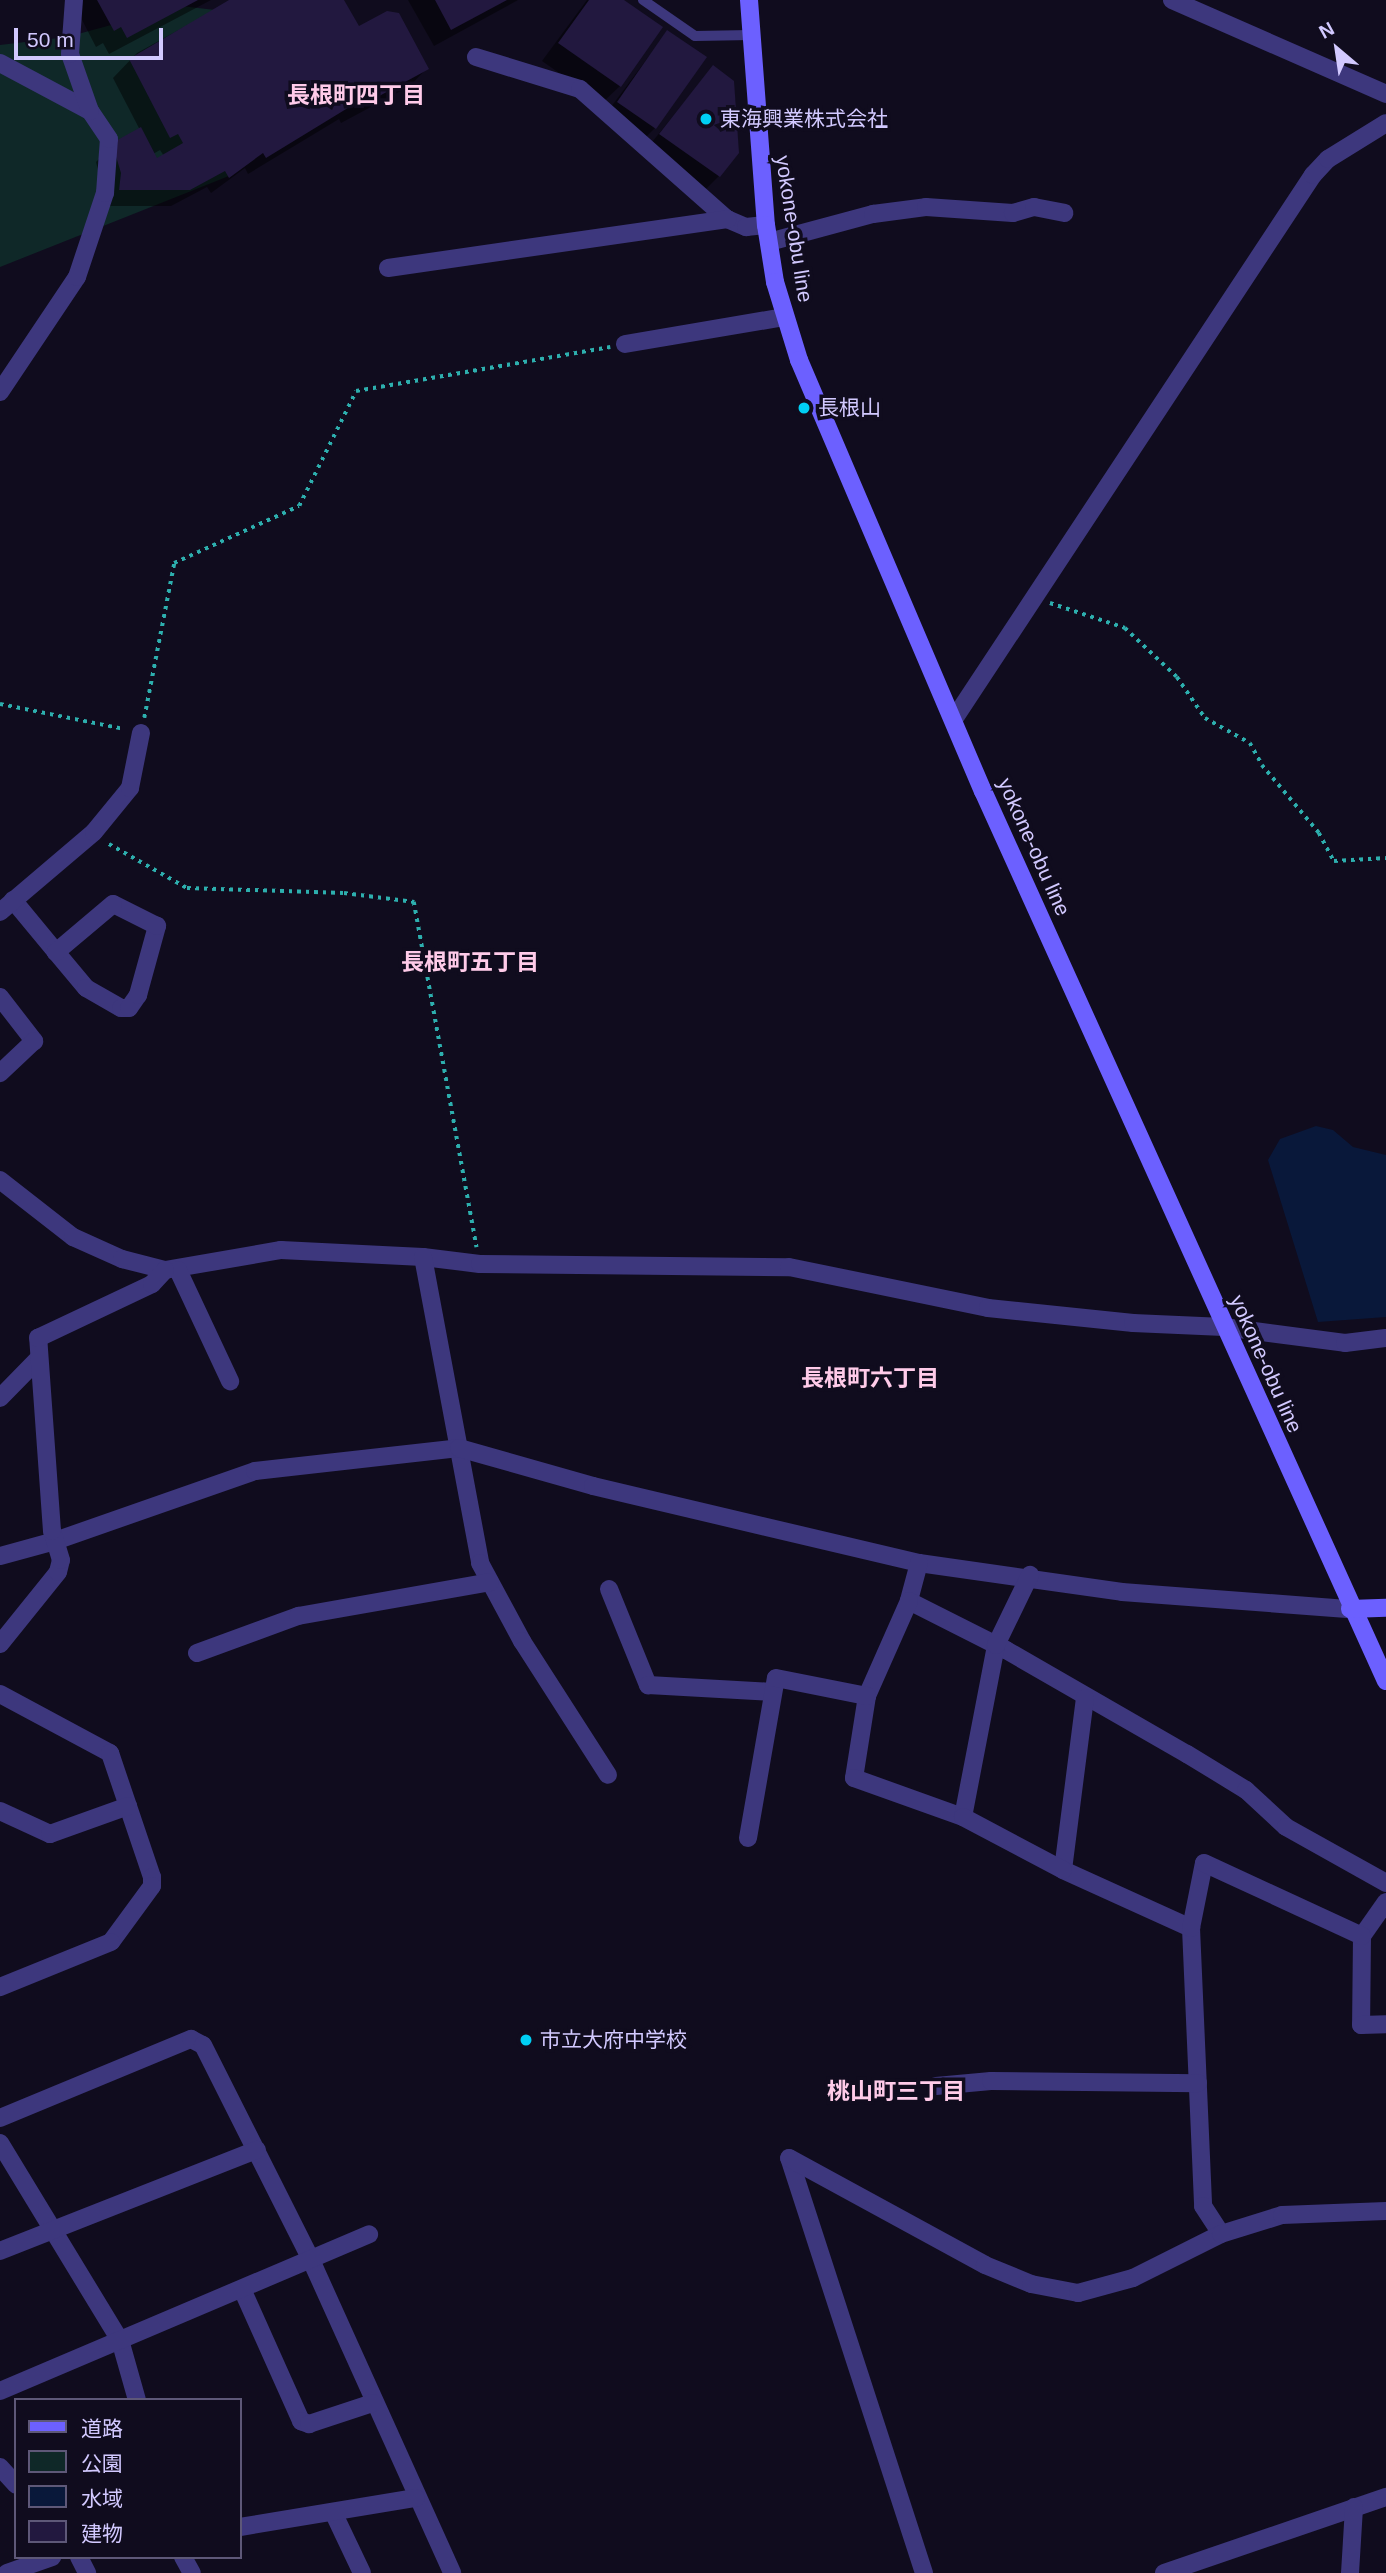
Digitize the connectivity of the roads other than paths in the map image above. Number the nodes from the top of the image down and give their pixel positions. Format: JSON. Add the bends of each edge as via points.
{"nodes":[{"id":1,"x":74,"y":0,"type":"edge"},
{"id":2,"x":643,"y":0,"type":"edge"},
{"id":3,"x":749,"y":0,"type":"edge"},
{"id":4,"x":1172,"y":0,"type":"edge"},
{"id":5,"x":751,"y":35,"type":"junction"},
{"id":6,"x":476,"y":57,"type":"dead end"},
{"id":7,"x":0,"y":62,"type":"edge"},
{"id":8,"x":1386,"y":94,"type":"edge"},
{"id":9,"x":90,"y":111,"type":"junction"},
{"id":10,"x":1386,"y":123,"type":"edge"},
{"id":11,"x":1063,"y":213,"type":"dead end"},
{"id":12,"x":727,"y":219,"type":"junction"},
{"id":13,"x":768,"y":234,"type":"junction"},
{"id":14,"x":388,"y":268,"type":"dead end"},
{"id":15,"x":785,"y":317,"type":"junction"},
{"id":16,"x":625,"y":344,"type":"road end"},
{"id":17,"x":0,"y":392,"type":"edge"},
{"id":18,"x":954,"y":719,"type":"junction"},
{"id":19,"x":141,"y":733,"type":"road end"},
{"id":20,"x":7,"y":906,"type":"edge"},
{"id":21,"x":56,"y":952,"type":"junction"},
{"id":22,"x":0,"y":997,"type":"edge"},
{"id":23,"x":0,"y":1073,"type":"edge"},
{"id":24,"x":0,"y":1180,"type":"edge"},
{"id":25,"x":423,"y":1257,"type":"junction"},
{"id":26,"x":172,"y":1270,"type":"junction"},
{"id":27,"x":1224,"y":1327,"type":"junction"},
{"id":28,"x":1386,"y":1338,"type":"edge"},
{"id":29,"x":37,"y":1359,"type":"junction"},
{"id":30,"x":230,"y":1381,"type":"dead end"},
{"id":31,"x":0,"y":1398,"type":"edge"},
{"id":32,"x":459,"y":1448,"type":"junction"},
{"id":33,"x":55,"y":1541,"type":"junction"},
{"id":34,"x":0,"y":1556,"type":"edge"},
{"id":35,"x":919,"y":1563,"type":"junction"},
{"id":36,"x":1030,"y":1575,"type":"junction"},
{"id":37,"x":490,"y":1582,"type":"junction"},
{"id":38,"x":609,"y":1589,"type":"dead end"},
{"id":39,"x":909,"y":1601,"type":"junction"},
{"id":40,"x":1386,"y":1608,"type":"edge"},
{"id":41,"x":1350,"y":1609,"type":"junction"},
{"id":42,"x":0,"y":1644,"type":"edge"},
{"id":43,"x":996,"y":1645,"type":"junction"},
{"id":44,"x":197,"y":1653,"type":"dead end"},
{"id":45,"x":1386,"y":1681,"type":"edge"},
{"id":46,"x":774,"y":1692,"type":"junction"},
{"id":47,"x":0,"y":1694,"type":"edge"},
{"id":48,"x":867,"y":1696,"type":"junction"},
{"id":49,"x":1085,"y":1698,"type":"junction"},
{"id":50,"x":608,"y":1774,"type":"dead end"},
{"id":51,"x":128,"y":1806,"type":"junction"},
{"id":52,"x":0,"y":1811,"type":"edge"},
{"id":53,"x":963,"y":1817,"type":"junction"},
{"id":54,"x":748,"y":1838,"type":"dead end"},
{"id":55,"x":1063,"y":1870,"type":"junction"},
{"id":56,"x":1386,"y":1883,"type":"edge"},
{"id":57,"x":1386,"y":1902,"type":"edge"},
{"id":58,"x":1191,"y":1928,"type":"junction"},
{"id":59,"x":1362,"y":1936,"type":"junction"},
{"id":60,"x":0,"y":1987,"type":"edge"},
{"id":61,"x":1386,"y":2024,"type":"edge"},
{"id":62,"x":1198,"y":2083,"type":"junction"},
{"id":63,"x":936,"y":2086,"type":"dead end"},
{"id":64,"x":0,"y":2118,"type":"edge"},
{"id":65,"x":0,"y":2143,"type":"edge"},
{"id":66,"x":257,"y":2150,"type":"junction"},
{"id":67,"x":1386,"y":2211,"type":"edge"},
{"id":68,"x":50,"y":2231,"type":"junction"},
{"id":69,"x":369,"y":2234,"type":"dead end"},
{"id":70,"x":1221,"y":2235,"type":"junction"},
{"id":71,"x":0,"y":2251,"type":"edge"},
{"id":72,"x":311,"y":2260,"type":"junction"},
{"id":73,"x":242,"y":2289,"type":"junction"},
{"id":74,"x":120,"y":2340,"type":"junction"},
{"id":75,"x":0,"y":2391,"type":"edge"},
{"id":76,"x":136,"y":2398,"type":"edge"},
{"id":77,"x":373,"y":2403,"type":"junction"},
{"id":78,"x":0,"y":2468,"type":"edge"},
{"id":79,"x":14,"y":2483,"type":"edge"},
{"id":80,"x":1386,"y":2497,"type":"edge"},
{"id":81,"x":416,"y":2498,"type":"junction"},
{"id":82,"x":1354,"y":2507,"type":"junction"},
{"id":83,"x":334,"y":2514,"type":"junction"},
{"id":84,"x":242,"y":2527,"type":"edge"},
{"id":85,"x":46,"y":2559,"type":"edge"},
{"id":86,"x":1210,"y":2566,"type":"edge"},
{"id":87,"x":7,"y":2573,"type":"edge"},
{"id":88,"x":362,"y":2573,"type":"edge"},
{"id":89,"x":452,"y":2573,"type":"edge"},
{"id":90,"x":925,"y":2573,"type":"edge"},
{"id":91,"x":1164,"y":2573,"type":"edge"},
{"id":92,"x":1350,"y":2573,"type":"edge"}],
"edges":[{"from":1,"to":9,"type":"street","via":[[70,54]]},
{"from":2,"to":5,"type":"lane","via":[[695,36]]},
{"from":3,"to":5,"type":"main road","name":"yokone-obu line"},
{"from":4,"to":8,"type":"street"},
{"from":5,"to":13,"type":"main road","name":"yokone-obu line"},
{"from":6,"to":12,"type":"street","via":[[580,89]]},
{"from":7,"to":9,"type":"street"},
{"from":9,"to":17,"type":"street","via":[[109,139],[105,193],[76,277]]},
{"from":10,"to":18,"type":"street","via":[[1328,159],[1313,176]]},
{"from":11,"to":13,"type":"street","via":[[1034,207],[1013,213],[926,206]]},
{"from":12,"to":13,"type":"street"},
{"from":12,"to":14,"type":"street"},
{"from":13,"to":15,"type":"main road","name":"yokone-obu line"},
{"from":15,"to":16,"type":"street"},
{"from":15,"to":18,"type":"main road","name":"yokone-obu line","via":[[799,360]]},
{"from":18,"to":27,"type":"main road","name":"yokone-obu line"},
{"from":19,"to":20,"type":"street","via":[[130,788],[94,832]]},
{"from":20,"to":21,"type":"street"},
{"from":21,"to":21,"type":"street","via":[[86,988],[129,1008],[138,995],[157,926],[113,904]]},
{"from":22,"to":23,"type":"street","via":[[34,1041]]},
{"from":24,"to":26,"type":"street","via":[[74,1237],[122,1259]]},
{"from":25,"to":26,"type":"street","via":[[281,1250]]},
{"from":25,"to":27,"type":"street","via":[[480,1265],[789,1267],[988,1308]]},
{"from":25,"to":32,"type":"street"},
{"from":26,"to":29,"type":"street","via":[[38,1338]]},
{"from":26,"to":30,"type":"street"},
{"from":27,"to":28,"type":"street","via":[[1345,1343]]},
{"from":27,"to":41,"type":"main road","name":"yokone-obu line"},
{"from":29,"to":31,"type":"street"},
{"from":29,"to":33,"type":"street"},
{"from":32,"to":33,"type":"street","via":[[255,1471]]},
{"from":32,"to":35,"type":"street","via":[[593,1486]]},
{"from":32,"to":37,"type":"street","via":[[480,1563]]},
{"from":33,"to":34,"type":"street"},
{"from":33,"to":42,"type":"street","via":[[61,1560],[58,1572]]},
{"from":35,"to":36,"type":"street"},
{"from":35,"to":39,"type":"street"},
{"from":36,"to":41,"type":"street","via":[[1122,1591]]},
{"from":36,"to":43,"type":"street"},
{"from":37,"to":44,"type":"street","via":[[298,1616]]},
{"from":37,"to":50,"type":"street","via":[[522,1642]]},
{"from":38,"to":46,"type":"street","via":[[648,1685]]},
{"from":39,"to":43,"type":"street"},
{"from":39,"to":48,"type":"street"},
{"from":40,"to":41,"type":"main road"},
{"from":41,"to":45,"type":"main road","name":"yokone-obu line"},
{"from":43,"to":49,"type":"street"},
{"from":43,"to":53,"type":"street"},
{"from":46,"to":48,"type":"street","via":[[776,1678]]},
{"from":46,"to":54,"type":"street"},
{"from":47,"to":51,"type":"street","via":[[110,1753]]},
{"from":48,"to":53,"type":"street","via":[[853,1778]]},
{"from":49,"to":55,"type":"street"},
{"from":49,"to":56,"type":"street","via":[[1234,1783],[1286,1827]]},
{"from":51,"to":52,"type":"street","via":[[50,1833]]},
{"from":51,"to":60,"type":"street","via":[[152,1886],[111,1941]]},
{"from":53,"to":55,"type":"street"},
{"from":55,"to":58,"type":"street"},
{"from":57,"to":59,"type":"street"},
{"from":58,"to":59,"type":"street","via":[[1204,1863]]},
{"from":58,"to":62,"type":"street"},
{"from":59,"to":61,"type":"street","via":[[1361,2025]]},
{"from":62,"to":63,"type":"street","via":[[990,2081]]},
{"from":62,"to":70,"type":"street","via":[[1203,2206]]},
{"from":64,"to":66,"type":"street","via":[[191,2039],[203,2045]]},
{"from":65,"to":68,"type":"street"},
{"from":66,"to":68,"type":"street"},
{"from":66,"to":72,"type":"street"},
{"from":67,"to":70,"type":"street","via":[[1282,2216]]},
{"from":68,"to":71,"type":"street"},
{"from":68,"to":74,"type":"street"},
{"from":69,"to":72,"type":"street"},
{"from":70,"to":90,"type":"street","via":[[1133,2278],[1078,2293],[1031,2284],[985,2265],[789,2158]]},
{"from":72,"to":73,"type":"street"},
{"from":72,"to":77,"type":"street"},
{"from":73,"to":74,"type":"street"},
{"from":73,"to":77,"type":"street","via":[[301,2421],[309,2424]]},
{"from":74,"to":75,"type":"street"},
{"from":74,"to":76,"type":"street"},
{"from":77,"to":81,"type":"street"},
{"from":78,"to":79,"type":"street"},
{"from":80,"to":82,"type":"street"},
{"from":81,"to":83,"type":"street"},
{"from":81,"to":89,"type":"street"},
{"from":82,"to":86,"type":"street"},
{"from":82,"to":92,"type":"street"},
{"from":83,"to":84,"type":"street"},
{"from":83,"to":88,"type":"street"},
{"from":85,"to":87,"type":"street"},
{"from":86,"to":91,"type":"street"}]}
